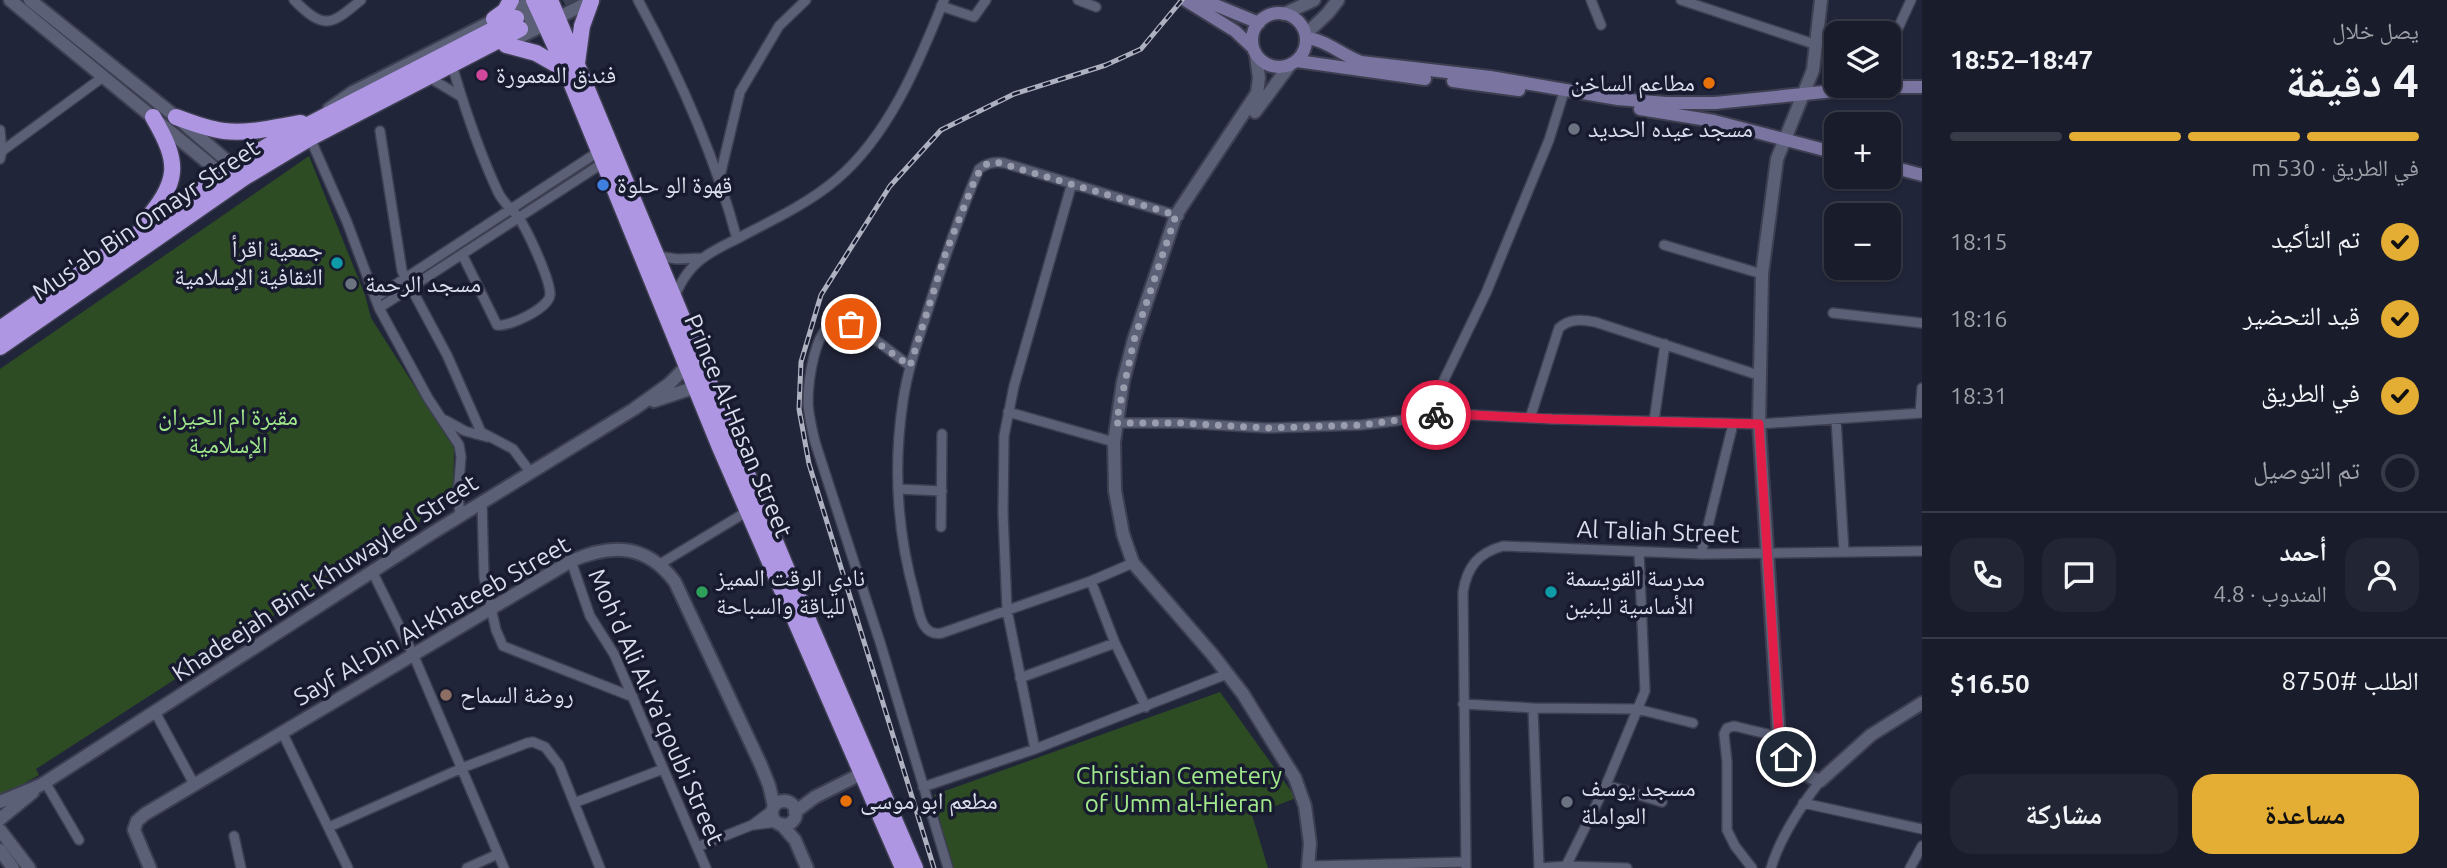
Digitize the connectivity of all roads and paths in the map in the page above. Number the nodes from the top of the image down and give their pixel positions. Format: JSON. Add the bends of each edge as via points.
{"nodes":[{"id":1,"x":10,"y":0,"type":"edge"},
{"id":2,"x":293,"y":0,"type":"edge"},
{"id":3,"x":361,"y":0,"type":"edge"},
{"id":4,"x":534,"y":0,"type":"edge"},
{"id":5,"x":550,"y":0,"type":"edge"},
{"id":6,"x":592,"y":0,"type":"edge"},
{"id":7,"x":638,"y":0,"type":"edge"},
{"id":8,"x":806,"y":0,"type":"edge"},
{"id":9,"x":986,"y":0,"type":"edge"},
{"id":10,"x":1078,"y":0,"type":"edge"},
{"id":11,"x":1185,"y":0,"type":"edge"},
{"id":12,"x":1203,"y":0,"type":"edge"},
{"id":13,"x":1314,"y":0,"type":"edge"},
{"id":14,"x":1338,"y":0,"type":"edge"},
{"id":15,"x":1591,"y":0,"type":"edge"},
{"id":16,"x":1681,"y":0,"type":"edge"},
{"id":17,"x":1821,"y":0,"type":"edge"},
{"id":18,"x":1911,"y":0,"type":"edge"},
{"id":19,"x":35,"y":2,"type":"edge"},
{"id":20,"x":942,"y":3,"type":"edge"},
{"id":21,"x":1096,"y":7,"type":"dead end"},
{"id":22,"x":553,"y":13,"type":"edge"},
{"id":23,"x":1284,"y":14,"type":"junction"},
{"id":24,"x":518,"y":17,"type":"edge"},
{"id":25,"x":494,"y":19,"type":"joint"},
{"id":26,"x":1901,"y":22,"type":"edge"},
{"id":27,"x":1259,"y":23,"type":"junction"},
{"id":28,"x":1601,"y":26,"type":"dead end"},
{"id":29,"x":1306,"y":36,"type":"junction"},
{"id":30,"x":506,"y":45,"type":"junction"},
{"id":31,"x":1818,"y":45,"type":"junction"},
{"id":32,"x":1254,"y":51,"type":"junction"},
{"id":33,"x":1293,"y":63,"type":"junction"},
{"id":34,"x":571,"y":67,"type":"junction"},
{"id":35,"x":454,"y":72,"type":"junction"},
{"id":36,"x":103,"y":77,"type":"junction"},
{"id":37,"x":435,"y":82,"type":"junction"},
{"id":38,"x":1901,"y":87,"type":"edge"},
{"id":39,"x":1922,"y":87,"type":"edge"},
{"id":40,"x":1824,"y":92,"type":"edge"},
{"id":41,"x":1805,"y":94,"type":"junction"},
{"id":42,"x":1563,"y":95,"type":"junction"},
{"id":43,"x":460,"y":96,"type":"junction"},
{"id":44,"x":1716,"y":103,"type":"junction"},
{"id":45,"x":153,"y":117,"type":"junction"},
{"id":46,"x":176,"y":117,"type":"junction"},
{"id":47,"x":1714,"y":121,"type":"junction"},
{"id":48,"x":314,"y":128,"type":"junction"},
{"id":49,"x":380,"y":131,"type":"dead end"},
{"id":50,"x":0,"y":135,"type":"edge"},
{"id":51,"x":1786,"y":140,"type":"junction"},
{"id":52,"x":1824,"y":150,"type":"edge"},
{"id":53,"x":1,"y":155,"type":"edge"},
{"id":54,"x":601,"y":158,"type":"junction"},
{"id":55,"x":1901,"y":169,"type":"edge"},
{"id":56,"x":1922,"y":175,"type":"edge"},
{"id":57,"x":234,"y":176,"type":"junction"},
{"id":58,"x":719,"y":177,"type":"junction"},
{"id":59,"x":1072,"y":183,"type":"junction"},
{"id":60,"x":510,"y":209,"type":"junction"},
{"id":61,"x":1179,"y":216,"type":"junction"},
{"id":62,"x":518,"y":217,"type":"junction"},
{"id":63,"x":737,"y":239,"type":"junction"},
{"id":64,"x":126,"y":243,"type":"junction"},
{"id":65,"x":1664,"y":246,"type":"dead end"},
{"id":66,"x":462,"y":254,"type":"junction"},
{"id":67,"x":657,"y":256,"type":"junction"},
{"id":68,"x":703,"y":258,"type":"junction"},
{"id":69,"x":1762,"y":274,"type":"junction"},
{"id":70,"x":406,"y":278,"type":"junction"},
{"id":71,"x":412,"y":287,"type":"junction"},
{"id":72,"x":374,"y":298,"type":"junction"},
{"id":73,"x":675,"y":298,"type":"junction"},
{"id":74,"x":379,"y":308,"type":"junction"},
{"id":75,"x":1833,"y":313,"type":"dead end"},
{"id":76,"x":1922,"y":323,"type":"edge"},
{"id":77,"x":0,"y":329,"type":"edge"},
{"id":78,"x":1665,"y":344,"type":"junction"},
{"id":79,"x":0,"y":347,"type":"edge"},
{"id":80,"x":688,"y":365,"type":"junction"},
{"id":81,"x":910,"y":366,"type":"junction"},
{"id":82,"x":1758,"y":374,"type":"junction"},
{"id":83,"x":696,"y":387,"type":"junction"},
{"id":84,"x":1922,"y":388,"type":"edge"},
{"id":85,"x":634,"y":409,"type":"junction"},
{"id":86,"x":1008,"y":412,"type":"junction"},
{"id":87,"x":1921,"y":413,"type":"edge"},
{"id":88,"x":1427,"y":415,"type":"junction"},
{"id":89,"x":441,"y":417,"type":"junction"},
{"id":90,"x":1530,"y":418,"type":"junction"},
{"id":91,"x":1836,"y":419,"type":"junction"},
{"id":92,"x":1654,"y":421,"type":"junction"},
{"id":93,"x":1116,"y":423,"type":"junction"},
{"id":94,"x":1733,"y":424,"type":"junction"},
{"id":95,"x":1759,"y":424,"type":"junction"},
{"id":96,"x":942,"y":434,"type":"dead end"},
{"id":97,"x":489,"y":437,"type":"junction"},
{"id":98,"x":1114,"y":442,"type":"junction"},
{"id":99,"x":531,"y":473,"type":"junction"},
{"id":100,"x":898,"y":489,"type":"junction"},
{"id":101,"x":942,"y":491,"type":"junction"},
{"id":102,"x":482,"y":502,"type":"junction"},
{"id":103,"x":748,"y":511,"type":"junction"},
{"id":104,"x":460,"y":516,"type":"junction"},
{"id":105,"x":941,"y":527,"type":"dead end"},
{"id":106,"x":1922,"y":551,"type":"edge"},
{"id":107,"x":1639,"y":552,"type":"junction"},
{"id":108,"x":1843,"y":552,"type":"junction"},
{"id":109,"x":1701,"y":554,"type":"junction"},
{"id":110,"x":1768,"y":554,"type":"junction"},
{"id":111,"x":571,"y":561,"type":"junction"},
{"id":112,"x":1133,"y":563,"type":"junction"},
{"id":113,"x":660,"y":564,"type":"junction"},
{"id":114,"x":373,"y":573,"type":"junction"},
{"id":115,"x":1091,"y":581,"type":"junction"},
{"id":116,"x":492,"y":609,"type":"junction"},
{"id":117,"x":1007,"y":610,"type":"junction"},
{"id":118,"x":1115,"y":643,"type":"junction"},
{"id":119,"x":414,"y":654,"type":"junction"},
{"id":120,"x":1227,"y":674,"type":"junction"},
{"id":121,"x":1020,"y":678,"type":"junction"},
{"id":122,"x":633,"y":697,"type":"junction"},
{"id":123,"x":1463,"y":704,"type":"junction"},
{"id":124,"x":1922,"y":704,"type":"edge"},
{"id":125,"x":1146,"y":708,"type":"junction"},
{"id":126,"x":1533,"y":708,"type":"junction"},
{"id":127,"x":1637,"y":709,"type":"junction"},
{"id":128,"x":155,"y":712,"type":"junction"},
{"id":129,"x":1693,"y":723,"type":"dead end"},
{"id":130,"x":282,"y":732,"type":"junction"},
{"id":131,"x":1779,"y":737,"type":"junction"},
{"id":132,"x":1035,"y":749,"type":"junction"},
{"id":133,"x":462,"y":768,"type":"junction"},
{"id":134,"x":663,"y":769,"type":"junction"},
{"id":135,"x":861,"y":774,"type":"junction"},
{"id":136,"x":1820,"y":781,"type":"junction"},
{"id":137,"x":43,"y":784,"type":"junction"},
{"id":138,"x":194,"y":784,"type":"junction"},
{"id":139,"x":1605,"y":785,"type":"junction"},
{"id":140,"x":923,"y":788,"type":"junction"},
{"id":141,"x":0,"y":802,"type":"edge"},
{"id":142,"x":1662,"y":802,"type":"dead end"},
{"id":143,"x":574,"y":803,"type":"junction"},
{"id":144,"x":1803,"y":803,"type":"junction"},
{"id":145,"x":783,"y":812,"type":"junction"},
{"id":146,"x":0,"y":819,"type":"edge"},
{"id":147,"x":329,"y":827,"type":"junction"},
{"id":148,"x":1922,"y":829,"type":"edge"},
{"id":149,"x":0,"y":830,"type":"edge"},
{"id":150,"x":234,"y":836,"type":"dead end"},
{"id":151,"x":79,"y":840,"type":"dead end"},
{"id":152,"x":1922,"y":846,"type":"edge"},
{"id":153,"x":697,"y":847,"type":"junction"},
{"id":154,"x":0,"y":850,"type":"edge"},
{"id":155,"x":498,"y":854,"type":"junction"},
{"id":156,"x":1466,"y":865,"type":"edge"},
{"id":157,"x":1566,"y":866,"type":"junction"},
{"id":158,"x":146,"y":867,"type":"edge"},
{"id":159,"x":1311,"y":867,"type":"edge"},
{"id":160,"x":13,"y":868,"type":"edge"},
{"id":161,"x":29,"y":868,"type":"edge"},
{"id":162,"x":241,"y":868,"type":"edge"},
{"id":163,"x":348,"y":868,"type":"edge"},
{"id":164,"x":467,"y":868,"type":"edge"},
{"id":165,"x":504,"y":868,"type":"edge"},
{"id":166,"x":600,"y":868,"type":"edge"},
{"id":167,"x":706,"y":868,"type":"edge"},
{"id":168,"x":807,"y":868,"type":"edge"},
{"id":169,"x":903,"y":868,"type":"edge"},
{"id":170,"x":915,"y":868,"type":"edge"},
{"id":171,"x":948,"y":868,"type":"edge"},
{"id":172,"x":1539,"y":868,"type":"edge"},
{"id":173,"x":1627,"y":868,"type":"edge"},
{"id":174,"x":1752,"y":868,"type":"edge"},
{"id":175,"x":1771,"y":868,"type":"edge"},
{"id":176,"x":1910,"y":868,"type":"edge"}],
"edges":[{"from":1,"to":36,"type":"street"},
{"from":2,"to":3,"type":"street","via":[[318,21],[327,22]]},
{"from":4,"to":22,"type":"highway","name":"Prince Al-Hasan Street"},
{"from":4,"to":24,"type":"street","name":"Mus'ab Bin Omayr Street"},
{"from":5,"to":22,"type":"highway","name":"Prince Al-Hasan Street"},
{"from":6,"to":22,"type":"street","name":"Mus'ab Bin Omayr Street"},
{"from":6,"to":34,"type":"highway"},
{"from":7,"to":58,"type":"street"},
{"from":8,"to":58,"type":"street","via":[[779,26],[740,92]]},
{"from":9,"to":20,"type":"street","via":[[974,17]]},
{"from":10,"to":21,"type":"street"},
{"from":11,"to":32,"type":"main road","via":[[1235,31]]},
{"from":12,"to":27,"type":"main road"},
{"from":13,"to":23,"type":"street"},
{"from":14,"to":29,"type":"street"},
{"from":15,"to":28,"type":"street"},
{"from":16,"to":31,"type":"street"},
{"from":17,"to":31,"type":"street"},
{"from":18,"to":26,"type":"street"},
{"from":19,"to":46,"type":"street"},
{"from":20,"to":63,"type":"street","via":[[902,93],[860,156],[816,194]]},
{"from":22,"to":24,"type":"street","name":"Mus'ab Bin Omayr Street"},
{"from":22,"to":34,"type":"highway","name":"Prince Al-Hasan Street"},
{"from":23,"to":27,"type":"main road"},
{"from":23,"to":29,"type":"main road","via":[[1300,22]]},
{"from":24,"to":25,"type":"highway","via":[[505,11]]},
{"from":24,"to":30,"type":"street","name":"Mus'ab Bin Omayr Street"},
{"from":24,"to":48,"type":"highway","name":"Mus'ab Bin Omayr Street"},
{"from":25,"to":48,"type":"street","name":"Mus'ab Bin Omayr Street","via":[[353,92]]},
{"from":27,"to":32,"type":"main road","via":[[1254,30]]},
{"from":29,"to":33,"type":"main road","via":[[1303,54]]},
{"from":29,"to":44,"type":"main road","via":[[1361,62],[1490,76],[1628,100]]},
{"from":30,"to":34,"type":"highway"},
{"from":30,"to":35,"type":"street","name":"Mus'ab Bin Omayr Street"},
{"from":31,"to":41,"type":"street"},
{"from":32,"to":33,"type":"main road","via":[[1271,66]]},
{"from":32,"to":61,"type":"street","via":[[1257,93]]},
{"from":33,"to":42,"type":"main road"},
{"from":33,"to":61,"type":"street"},
{"from":34,"to":54,"type":"highway","name":"Prince Al-Hasan Street"},
{"from":34,"to":67,"type":"highway","name":"Prince Al-Hasan Street"},
{"from":35,"to":37,"type":"street","name":"Mus'ab Bin Omayr Street"},
{"from":35,"to":43,"type":"street"},
{"from":36,"to":45,"type":"street"},
{"from":36,"to":53,"type":"street"},
{"from":37,"to":43,"type":"street"},
{"from":37,"to":48,"type":"street","name":"Mus'ab Bin Omayr Street","via":[[346,126]]},
{"from":38,"to":39,"type":"main road"},
{"from":40,"to":41,"type":"main road"},
{"from":41,"to":44,"type":"main road"},
{"from":41,"to":51,"type":"street"},
{"from":42,"to":47,"type":"main road"},
{"from":42,"to":88,"type":"street","via":[[1486,293]]},
{"from":43,"to":60,"type":"street","via":[[492,178]]},
{"from":44,"to":47,"type":"main road","via":[[1709,110]]},
{"from":45,"to":57,"type":"street"},
{"from":45,"to":64,"type":"highway","via":[[168,144],[173,169],[157,207]]},
{"from":46,"to":48,"type":"highway","via":[[225,132]]},
{"from":46,"to":57,"type":"street"},
{"from":47,"to":51,"type":"main road"},
{"from":48,"to":57,"type":"highway","name":"Mus'ab Bin Omayr Street"},
{"from":48,"to":72,"type":"street"},
{"from":49,"to":70,"type":"street"},
{"from":50,"to":53,"type":"street"},
{"from":51,"to":52,"type":"main road"},
{"from":51,"to":69,"type":"street","via":[[1777,159]]},
{"from":54,"to":60,"type":"street"},
{"from":54,"to":62,"type":"street"},
{"from":54,"to":80,"type":"highway","name":"Prince Al-Hasan Street"},
{"from":55,"to":56,"type":"main road"},
{"from":57,"to":64,"type":"highway","name":"Mus'ab Bin Omayr Street"},
{"from":57,"to":79,"type":"highway","name":"Mus'ab Bin Omayr Street"},
{"from":58,"to":63,"type":"street"},
{"from":59,"to":61,"type":"street"},
{"from":59,"to":81,"type":"street","via":[[996,162],[979,169],[946,252]]},
{"from":59,"to":86,"type":"street"},
{"from":60,"to":62,"type":"street"},
{"from":60,"to":70,"type":"street"},
{"from":61,"to":93,"type":"street","via":[[1134,340]]},
{"from":62,"to":66,"type":"street"},
{"from":62,"to":66,"type":"street","via":[[549,288],[548,302],[541,308],[497,326]]},
{"from":63,"to":68,"type":"street"},
{"from":64,"to":77,"type":"highway","name":"Mus'ab Bin Omayr Street"},
{"from":65,"to":69,"type":"street"},
{"from":66,"to":71,"type":"street"},
{"from":67,"to":68,"type":"street"},
{"from":67,"to":73,"type":"highway","name":"Prince Al-Hasan Street"},
{"from":68,"to":73,"type":"street","via":[[685,276]]},
{"from":69,"to":82,"type":"street"},
{"from":70,"to":71,"type":"street"},
{"from":70,"to":72,"type":"street"},
{"from":71,"to":74,"type":"street"},
{"from":71,"to":97,"type":"street","via":[[479,429]]},
{"from":72,"to":74,"type":"street"},
{"from":73,"to":170,"type":"highway","name":"Prince Al-Hasan Street"},
{"from":74,"to":89,"type":"street"},
{"from":75,"to":76,"type":"street"},
{"from":78,"to":82,"type":"street"},
{"from":78,"to":90,"type":"street","via":[[1585,320],[1565,323],[1559,328]]},
{"from":78,"to":92,"type":"street"},
{"from":80,"to":83,"type":"highway","name":"Prince Al-Hasan Street"},
{"from":80,"to":85,"type":"street","name":"Khadeejah Bint Khuwayled Street"},
{"from":81,"to":100,"type":"street","via":[[903,401]]},
{"from":81,"to":140,"type":"street","via":[[859,328],[835,322],[825,328],[816,349],[808,401],[815,442]]},
{"from":82,"to":95,"type":"street"},
{"from":83,"to":85,"type":"street","name":"Khadeejah Bint Khuwayled Street"},
{"from":83,"to":103,"type":"highway","name":"Prince Al-Hasan Street"},
{"from":84,"to":87,"type":"street"},
{"from":85,"to":99,"type":"street","name":"Khadeejah Bint Khuwayled Street"},
{"from":86,"to":98,"type":"street"},
{"from":86,"to":117,"type":"street","via":[[1003,513]]},
{"from":87,"to":91,"type":"street"},
{"from":88,"to":90,"type":"street"},
{"from":88,"to":93,"type":"street","via":[[1401,422],[1267,428]]},
{"from":89,"to":97,"type":"street","via":[[465,431]]},
{"from":89,"to":104,"type":"street","via":[[460,449]]},
{"from":90,"to":92,"type":"street"},
{"from":91,"to":95,"type":"street"},
{"from":91,"to":108,"type":"street"},
{"from":92,"to":94,"type":"street"},
{"from":93,"to":98,"type":"street"},
{"from":94,"to":95,"type":"street"},
{"from":94,"to":109,"type":"street"},
{"from":95,"to":110,"type":"street"},
{"from":96,"to":101,"type":"street"},
{"from":97,"to":99,"type":"street","via":[[513,449]]},
{"from":98,"to":112,"type":"street","via":[[1115,491]]},
{"from":99,"to":102,"type":"street","name":"Khadeejah Bint Khuwayled Street"},
{"from":100,"to":101,"type":"street"},
{"from":100,"to":117,"type":"street","via":[[906,561],[925,628],[942,633]]},
{"from":101,"to":105,"type":"street"},
{"from":102,"to":104,"type":"street","name":"Khadeejah Bint Khuwayled Street"},
{"from":102,"to":116,"type":"street","via":[[483,569]]},
{"from":103,"to":113,"type":"street"},
{"from":103,"to":135,"type":"highway","name":"Prince Al-Hasan Street"},
{"from":104,"to":114,"type":"street","name":"Khadeejah Bint Khuwayled Street"},
{"from":106,"to":108,"type":"street","name":"Al Taliah Street"},
{"from":107,"to":109,"type":"street","name":"Al Taliah Street"},
{"from":107,"to":123,"type":"street","name":"Al Taliah Street","via":[[1503,546],[1479,556],[1463,592]]},
{"from":107,"to":127,"type":"street","via":[[1645,691]]},
{"from":108,"to":110,"type":"street","name":"Al Taliah Street"},
{"from":109,"to":110,"type":"street","name":"Al Taliah Street"},
{"from":110,"to":131,"type":"street"},
{"from":111,"to":113,"type":"street","name":"Sayf Al-Din Al-Khateeb Street","via":[[622,549]]},
{"from":111,"to":116,"type":"street","name":"Sayf Al-Din Al-Khateeb Street"},
{"from":111,"to":122,"type":"street","name":"Moh'd Ali Al-Ya'qoubi Street","via":[[590,616]]},
{"from":112,"to":115,"type":"street"},
{"from":112,"to":120,"type":"street"},
{"from":113,"to":145,"type":"street","via":[[675,582]]},
{"from":114,"to":119,"type":"street"},
{"from":114,"to":128,"type":"street","name":"Khadeejah Bint Khuwayled Street"},
{"from":115,"to":117,"type":"street"},
{"from":115,"to":118,"type":"street"},
{"from":116,"to":119,"type":"street","name":"Sayf Al-Din Al-Khateeb Street"},
{"from":116,"to":122,"type":"street","via":[[503,646]]},
{"from":117,"to":121,"type":"street"},
{"from":118,"to":121,"type":"street"},
{"from":118,"to":125,"type":"street"},
{"from":119,"to":130,"type":"street","name":"Sayf Al-Din Al-Khateeb Street"},
{"from":119,"to":133,"type":"street"},
{"from":120,"to":125,"type":"street"},
{"from":120,"to":159,"type":"street","via":[[1296,778],[1306,806]]},
{"from":121,"to":132,"type":"street"},
{"from":122,"to":134,"type":"street","name":"Moh'd Ali Al-Ya'qoubi Street"},
{"from":123,"to":126,"type":"street"},
{"from":123,"to":156,"type":"street"},
{"from":124,"to":136,"type":"street","via":[[1871,735]]},
{"from":125,"to":132,"type":"street"},
{"from":126,"to":127,"type":"street"},
{"from":126,"to":172,"type":"street"},
{"from":127,"to":129,"type":"street"},
{"from":127,"to":139,"type":"street"},
{"from":128,"to":137,"type":"street","name":"Khadeejah Bint Khuwayled Street"},
{"from":128,"to":138,"type":"street"},
{"from":130,"to":138,"type":"street","name":"Sayf Al-Din Al-Khateeb Street"},
{"from":130,"to":147,"type":"street"},
{"from":131,"to":136,"type":"street","via":[[1790,762],[1808,778]]},
{"from":131,"to":174,"type":"street","via":[[1734,726],[1724,734],[1727,830]]},
{"from":132,"to":140,"type":"street"},
{"from":133,"to":143,"type":"street","via":[[516,746],[541,744],[559,765]]},
{"from":133,"to":147,"type":"street"},
{"from":133,"to":155,"type":"street"},
{"from":134,"to":143,"type":"street"},
{"from":134,"to":153,"type":"street","name":"Moh'd Ali Al-Ya'qoubi Street"},
{"from":135,"to":145,"type":"street"},
{"from":135,"to":169,"type":"highway","name":"Prince Al-Hasan Street"},
{"from":136,"to":144,"type":"street"},
{"from":137,"to":141,"type":"street","name":"Khadeejah Bint Khuwayled Street"},
{"from":137,"to":146,"type":"street","name":"Khadeejah Bint Khuwayled Street"},
{"from":137,"to":151,"type":"street"},
{"from":138,"to":158,"type":"street","name":"Sayf Al-Din Al-Khateeb Street","via":[[137,821],[134,830]]},
{"from":139,"to":142,"type":"street"},
{"from":139,"to":157,"type":"street"},
{"from":140,"to":171,"type":"street"},
{"from":143,"to":166,"type":"street"},
{"from":144,"to":148,"type":"street"},
{"from":144,"to":175,"type":"street"},
{"from":145,"to":153,"type":"street"},
{"from":145,"to":168,"type":"street"},
{"from":147,"to":163,"type":"street"},
{"from":149,"to":161,"type":"street"},
{"from":150,"to":162,"type":"street"},
{"from":152,"to":176,"type":"street"},
{"from":153,"to":167,"type":"street","name":"Moh'd Ali Al-Ya'qoubi Street"},
{"from":154,"to":160,"type":"street"},
{"from":155,"to":164,"type":"street"},
{"from":155,"to":165,"type":"street"},
{"from":156,"to":159,"type":"street"},
{"from":157,"to":172,"type":"street"},
{"from":157,"to":173,"type":"street"}]}
